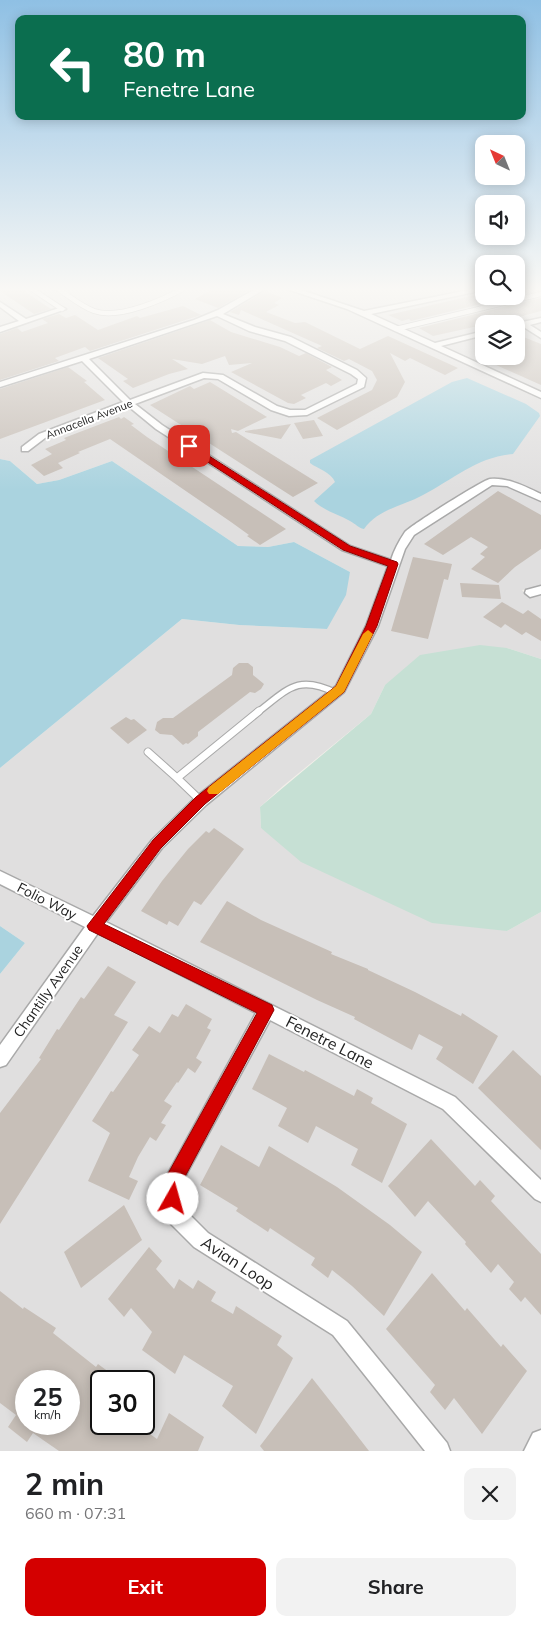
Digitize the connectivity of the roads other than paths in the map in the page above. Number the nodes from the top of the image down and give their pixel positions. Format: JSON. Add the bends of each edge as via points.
{"nodes":[{"id":1,"x":92,"y":355,"type":"edge"},
{"id":2,"x":319,"y":355,"type":"edge"},
{"id":3,"x":452,"y":355,"type":"edge"},
{"id":4,"x":82,"y":358,"type":"junction"},
{"id":5,"x":0,"y":385,"type":"edge"},
{"id":6,"x":541,"y":395,"type":"edge"},
{"id":7,"x":129,"y":403,"type":"junction"},
{"id":8,"x":25,"y":448,"type":"dead end"},
{"id":9,"x":541,"y":498,"type":"edge"},
{"id":10,"x":394,"y":564,"type":"junction"},
{"id":11,"x":336,"y":693,"type":"junction"},
{"id":12,"x":148,"y":752,"type":"dead end"},
{"id":13,"x":177,"y":778,"type":"junction"},
{"id":14,"x":201,"y":801,"type":"junction"},
{"id":15,"x":0,"y":877,"type":"edge"},
{"id":16,"x":94,"y":926,"type":"junction"},
{"id":17,"x":267,"y":1010,"type":"junction"},
{"id":18,"x":0,"y":1059,"type":"edge"},
{"id":19,"x":541,"y":1193,"type":"edge"},
{"id":20,"x":541,"y":1441,"type":"edge"},
{"id":21,"x":439,"y":1451,"type":"edge"},
{"id":22,"x":535,"y":1451,"type":"edge"}],
"edges":[{"from":1,"to":4,"type":"street"},
{"from":2,"to":7,"type":"street","name":"Annacella Avenue","via":[[354,372],[362,378],[361,385],[307,412],[288,413],[220,377],[203,375]]},
{"from":3,"to":6,"type":"street"},
{"from":4,"to":5,"type":"street"},
{"from":4,"to":7,"type":"street"},
{"from":7,"to":8,"type":"street","name":"Annacella Avenue","via":[[42,436]]},
{"from":7,"to":10,"type":"street","via":[[159,427],[346,548]]},
{"from":9,"to":10,"type":"street","name":"Chantilly Avenue","via":[[505,482],[490,482],[410,533]]},
{"from":10,"to":11,"type":"street","name":"Chantilly Avenue","via":[[372,626]]},
{"from":11,"to":13,"type":"lane","via":[[317,684],[302,682]]},
{"from":11,"to":14,"type":"street","name":"Chantilly Avenue"},
{"from":12,"to":13,"type":"lane"},
{"from":13,"to":14,"type":"lane"},
{"from":14,"to":16,"type":"street","name":"Chantilly Avenue","via":[[157,844]]},
{"from":15,"to":16,"type":"street","name":"Folio Way"},
{"from":16,"to":17,"type":"street","name":"Fenetre Lane"},
{"from":16,"to":18,"type":"street","name":"Chantilly Avenue"},
{"from":17,"to":19,"type":"street","name":"Fenetre Lane","via":[[449,1104]]},
{"from":17,"to":21,"type":"street","name":"Avian Loop","via":[[171,1185],[175,1214],[201,1240],[340,1328]]},
{"from":20,"to":22,"type":"street"}]}
